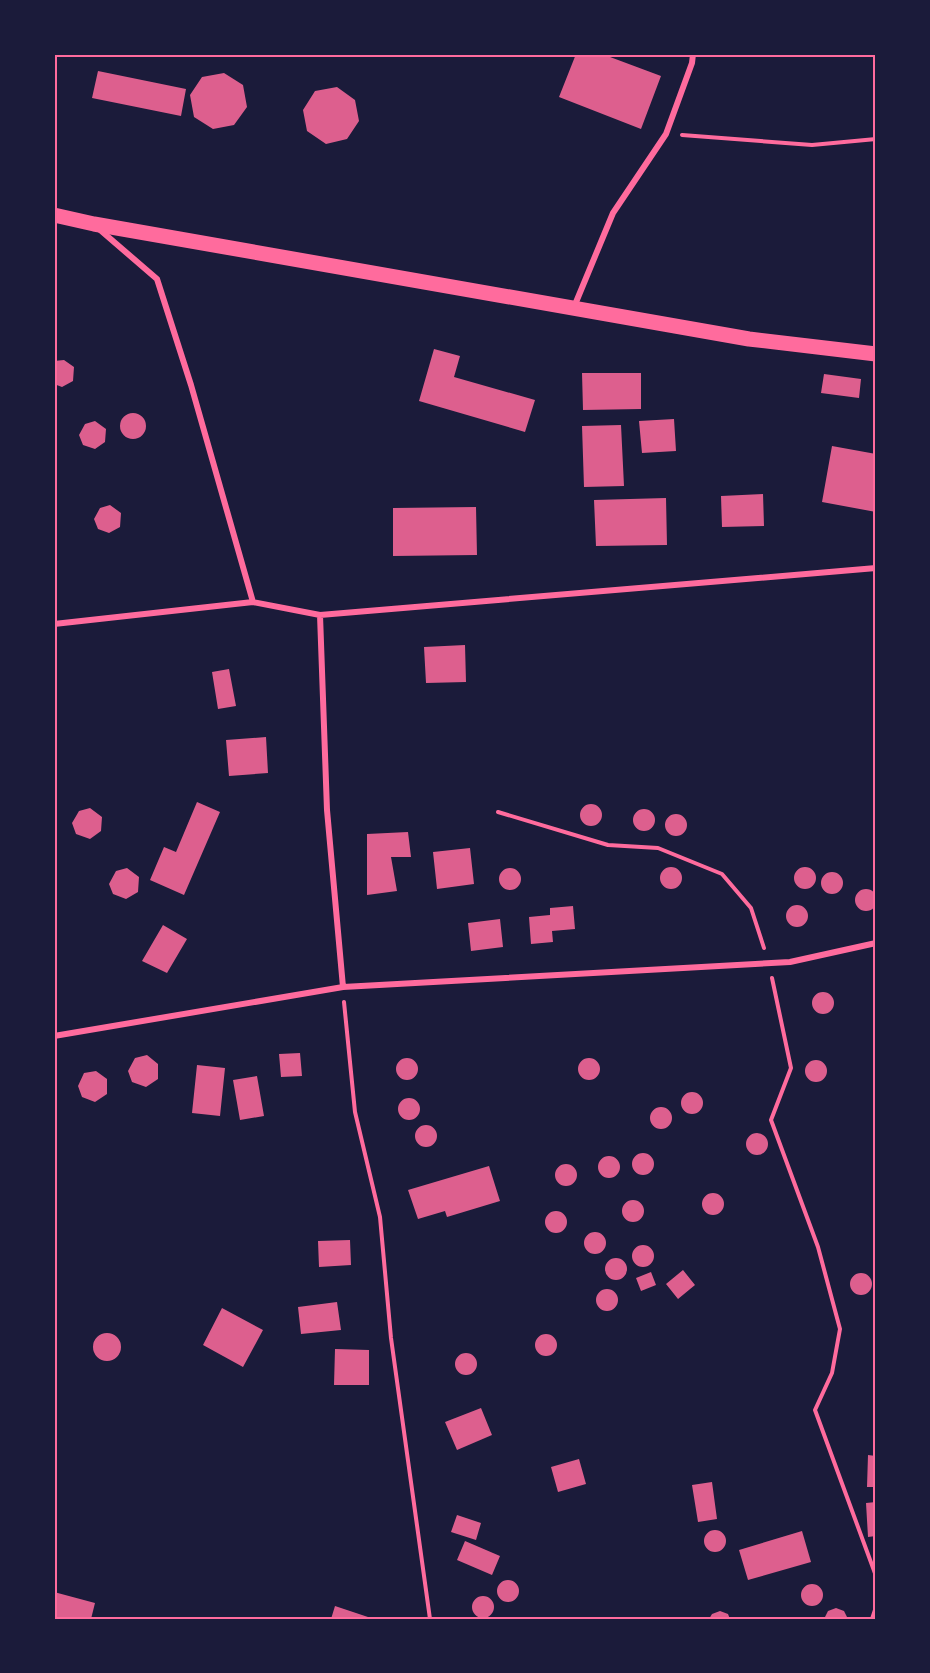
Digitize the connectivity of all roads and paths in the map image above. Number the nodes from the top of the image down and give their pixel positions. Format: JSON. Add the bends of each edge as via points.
{"nodes":[{"id":1,"x":693,"y":54,"type":"edge"},
{"id":2,"x":666,"y":134,"type":"junction"},
{"id":3,"x":876,"y":139,"type":"edge"},
{"id":4,"x":54,"y":214,"type":"edge"},
{"id":5,"x":94,"y":224,"type":"junction"},
{"id":6,"x":574,"y":308,"type":"junction"},
{"id":7,"x":876,"y":354,"type":"edge"},
{"id":8,"x":876,"y":567,"type":"edge"},
{"id":9,"x":253,"y":602,"type":"junction"},
{"id":10,"x":320,"y":615,"type":"junction"},
{"id":11,"x":54,"y":624,"type":"edge"},
{"id":12,"x":498,"y":812,"type":"dead end"},
{"id":13,"x":876,"y":943,"type":"edge"},
{"id":14,"x":769,"y":963,"type":"junction"},
{"id":15,"x":343,"y":987,"type":"junction"},
{"id":16,"x":54,"y":1036,"type":"edge"},
{"id":17,"x":876,"y":1576,"type":"edge"},
{"id":18,"x":876,"y":1607,"type":"edge"},
{"id":19,"x":430,"y":1619,"type":"edge"},
{"id":20,"x":872,"y":1619,"type":"edge"}],
"edges":[{"from":1,"to":2,"type":"street"},
{"from":2,"to":3,"type":"path","via":[[812,145]]},
{"from":2,"to":6,"type":"street","via":[[613,213]]},
{"from":4,"to":5,"type":"main road"},
{"from":5,"to":6,"type":"main road"},
{"from":5,"to":9,"type":"street","via":[[157,279]]},
{"from":6,"to":7,"type":"main road","via":[[749,339]]},
{"from":8,"to":10,"type":"street"},
{"from":9,"to":10,"type":"street"},
{"from":9,"to":11,"type":"street"},
{"from":10,"to":15,"type":"street","via":[[327,810]]},
{"from":12,"to":14,"type":"path","via":[[608,845],[658,848],[722,874],[751,908]]},
{"from":13,"to":14,"type":"street"},
{"from":14,"to":15,"type":"street"},
{"from":14,"to":17,"type":"path","via":[[791,1068],[771,1120],[818,1247],[840,1329],[832,1373],[815,1410]]},
{"from":15,"to":16,"type":"street"},
{"from":15,"to":19,"type":"path","via":[[355,1112],[380,1218],[391,1338]]},
{"from":18,"to":20,"type":"path"}]}
